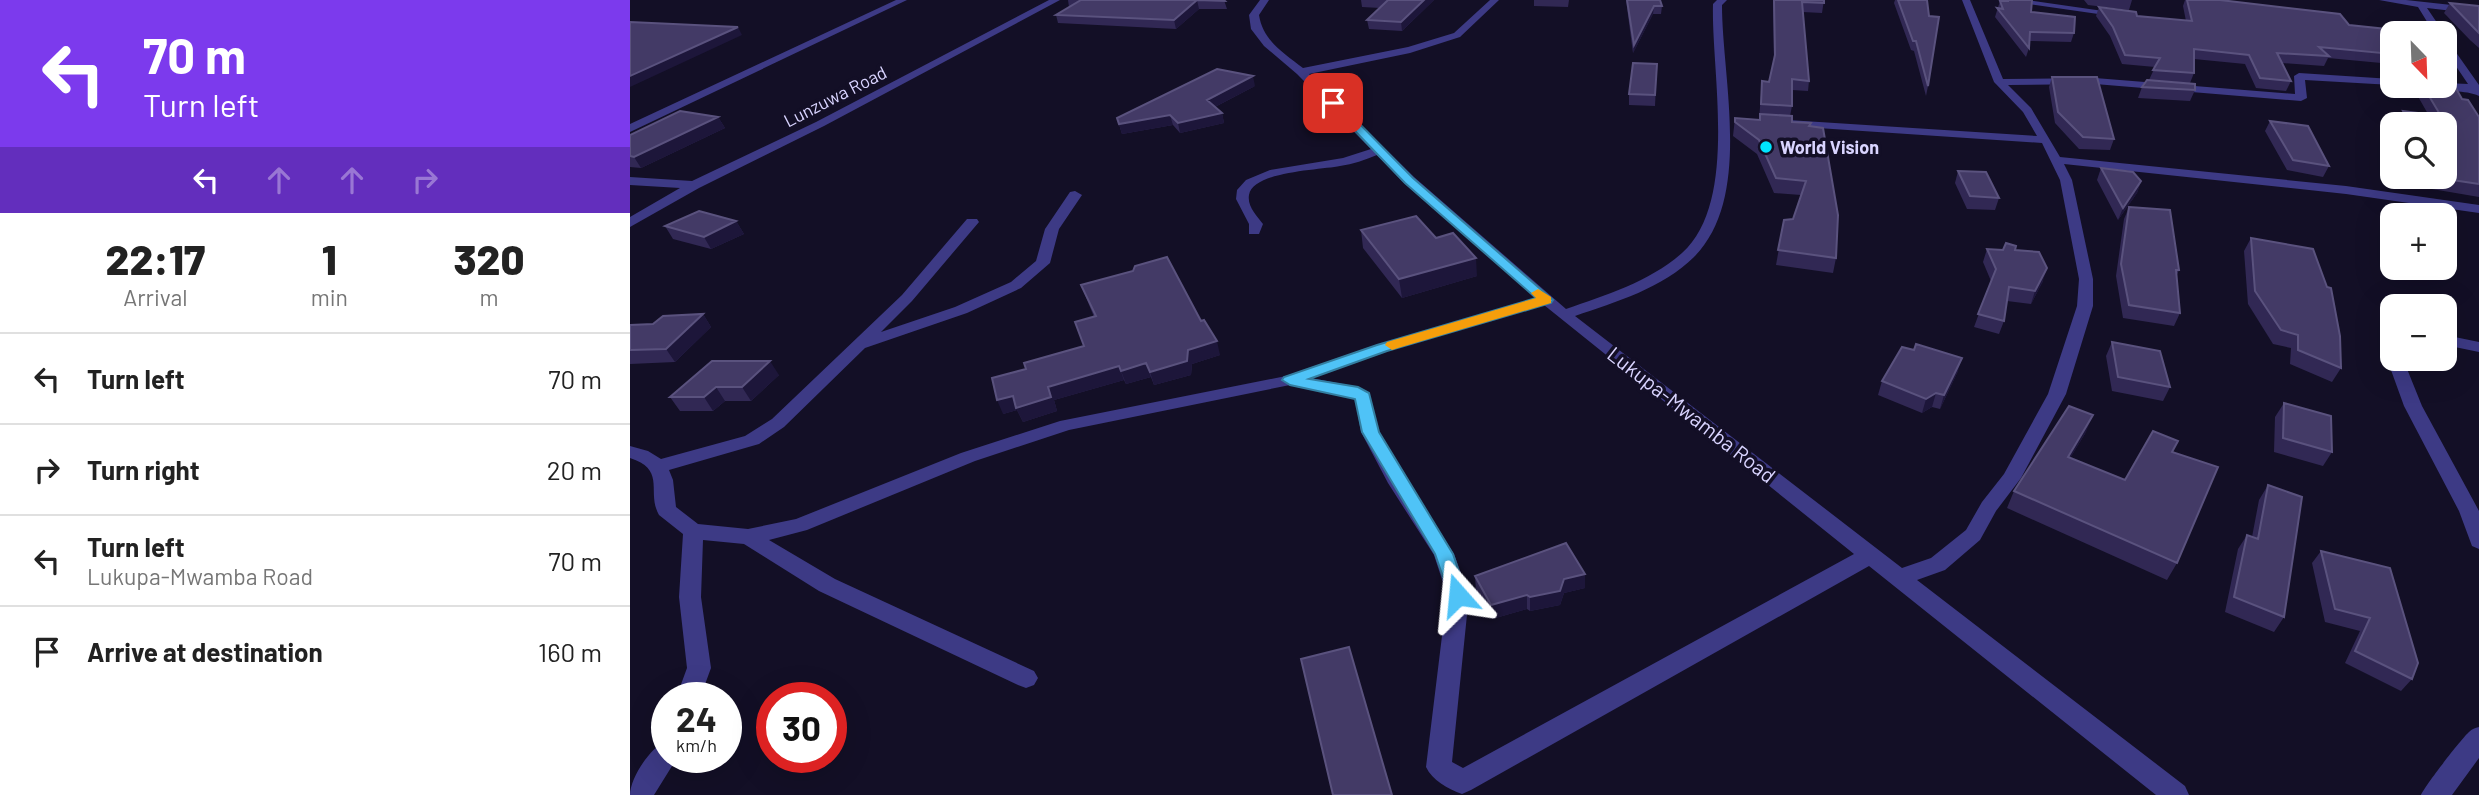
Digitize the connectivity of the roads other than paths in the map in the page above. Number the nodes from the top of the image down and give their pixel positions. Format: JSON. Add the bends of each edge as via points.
{"nodes":[{"id":1,"x":903,"y":0,"type":"edge"},
{"id":2,"x":1056,"y":0,"type":"edge"},
{"id":3,"x":1265,"y":0,"type":"edge"},
{"id":4,"x":1494,"y":0,"type":"edge"},
{"id":5,"x":1723,"y":0,"type":"edge"},
{"id":6,"x":1966,"y":0,"type":"edge"},
{"id":7,"x":2004,"y":0,"type":"edge"},
{"id":8,"x":2383,"y":0,"type":"edge"},
{"id":9,"x":2421,"y":5,"type":"junction"},
{"id":10,"x":2479,"y":10,"type":"edge"},
{"id":11,"x":2133,"y":16,"type":"edge"},
{"id":12,"x":2431,"y":21,"type":"edge"},
{"id":13,"x":2457,"y":62,"type":"edge"},
{"id":14,"x":1301,"y":72,"type":"junction"},
{"id":15,"x":2380,"y":81,"type":"edge"},
{"id":16,"x":1999,"y":82,"type":"junction"},
{"id":17,"x":2457,"y":88,"type":"edge"},
{"id":18,"x":2476,"y":91,"type":"edge"},
{"id":19,"x":1778,"y":122,"type":"edge"},
{"id":20,"x":630,"y":128,"type":"edge"},
{"id":21,"x":2046,"y":140,"type":"junction"},
{"id":22,"x":1380,"y":149,"type":"junction"},
{"id":23,"x":2057,"y":160,"type":"junction"},
{"id":24,"x":630,"y":181,"type":"edge"},
{"id":25,"x":694,"y":185,"type":"junction"},
{"id":26,"x":1075,"y":195,"type":"dead end"},
{"id":27,"x":2479,"y":209,"type":"edge"},
{"id":28,"x":972,"y":222,"type":"dead end"},
{"id":29,"x":630,"y":223,"type":"edge"},
{"id":30,"x":1254,"y":231,"type":"dead end"},
{"id":31,"x":1546,"y":300,"type":"junction"},
{"id":32,"x":1564,"y":315,"type":"junction"},
{"id":33,"x":2457,"y":342,"type":"edge"},
{"id":34,"x":860,"y":344,"type":"junction"},
{"id":35,"x":2479,"y":347,"type":"edge"},
{"id":36,"x":2400,"y":371,"type":"edge"},
{"id":37,"x":1290,"y":380,"type":"junction"},
{"id":38,"x":630,"y":452,"type":"edge"},
{"id":39,"x":659,"y":466,"type":"junction"},
{"id":40,"x":693,"y":531,"type":"junction"},
{"id":41,"x":748,"y":537,"type":"junction"},
{"id":42,"x":2479,"y":541,"type":"edge"},
{"id":43,"x":1869,"y":556,"type":"junction"},
{"id":44,"x":1900,"y":577,"type":"junction"},
{"id":45,"x":1026,"y":678,"type":"dead end"},
{"id":46,"x":694,"y":682,"type":"edge"},
{"id":47,"x":2479,"y":737,"type":"edge"},
{"id":48,"x":653,"y":773,"type":"edge"},
{"id":49,"x":639,"y":795,"type":"edge"},
{"id":50,"x":2176,"y":795,"type":"edge"},
{"id":51,"x":2434,"y":795,"type":"edge"}],
"edges":[{"from":1,"to":20,"type":"street"},
{"from":2,"to":25,"type":"street","name":"Lunzuwa Road"},
{"from":3,"to":14,"type":"street","name":"Lukupa-Mwamba Road","via":[[1254,15],[1256,29]]},
{"from":4,"to":14,"type":"street","via":[[1457,35],[1410,50]]},
{"from":5,"to":32,"type":"street","via":[[1717,5],[1717,55],[1732,119],[1706,234],[1689,255],[1654,277]]},
{"from":6,"to":16,"type":"street"},
{"from":7,"to":11,"type":"street"},
{"from":8,"to":9,"type":"street"},
{"from":9,"to":10,"type":"street"},
{"from":9,"to":12,"type":"street"},
{"from":13,"to":18,"type":"street"},
{"from":14,"to":22,"type":"street","name":"Lukupa-Mwamba Road"},
{"from":15,"to":16,"type":"street","via":[[2299,76],[2301,98],[2095,81]]},
{"from":16,"to":21,"type":"street","via":[[2027,110]]},
{"from":17,"to":18,"type":"street"},
{"from":19,"to":21,"type":"street"},
{"from":21,"to":23,"type":"street"},
{"from":22,"to":30,"type":"street","via":[[1345,162],[1254,179],[1243,191],[1242,204],[1256,224]]},
{"from":22,"to":31,"type":"street","name":"Lukupa-Mwamba Road"},
{"from":23,"to":27,"type":"street","via":[[2346,190]]},
{"from":23,"to":44,"type":"street","via":[[2066,180],[2086,279],[2085,306],[2057,394],[1973,536],[1938,564]]},
{"from":24,"to":25,"type":"street"},
{"from":25,"to":29,"type":"street","name":"Lunzuwa Road"},
{"from":26,"to":34,"type":"street","via":[[1052,229],[1043,263],[1016,285],[961,310]]},
{"from":28,"to":34,"type":"street","via":[[907,298]]},
{"from":31,"to":32,"type":"street","name":"Lukupa-Mwamba Road"},
{"from":31,"to":37,"type":"street"},
{"from":32,"to":43,"type":"street","name":"Lukupa-Mwamba Road"},
{"from":33,"to":35,"type":"street"},
{"from":34,"to":39,"type":"street","via":[[778,424],[752,440]]},
{"from":36,"to":42,"type":"street","via":[[2413,406],[2469,511]]},
{"from":37,"to":41,"type":"street","via":[[1066,425],[968,457],[800,525]]},
{"from":37,"to":43,"type":"street","via":[[1358,392],[1363,397],[1370,432],[1444,554],[1458,595],[1439,767],[1454,782]]},
{"from":38,"to":39,"type":"street"},
{"from":39,"to":40,"type":"street","via":[[665,478],[666,510]]},
{"from":40,"to":41,"type":"street"},
{"from":40,"to":46,"type":"street","via":[[690,597],[699,668]]},
{"from":41,"to":45,"type":"street","via":[[827,584]]},
{"from":43,"to":44,"type":"street","name":"Lukupa-Mwamba Road"},
{"from":44,"to":50,"type":"street","name":"Lukupa-Mwamba Road"},
{"from":47,"to":51,"type":"street"},
{"from":48,"to":49,"type":"street"}]}
